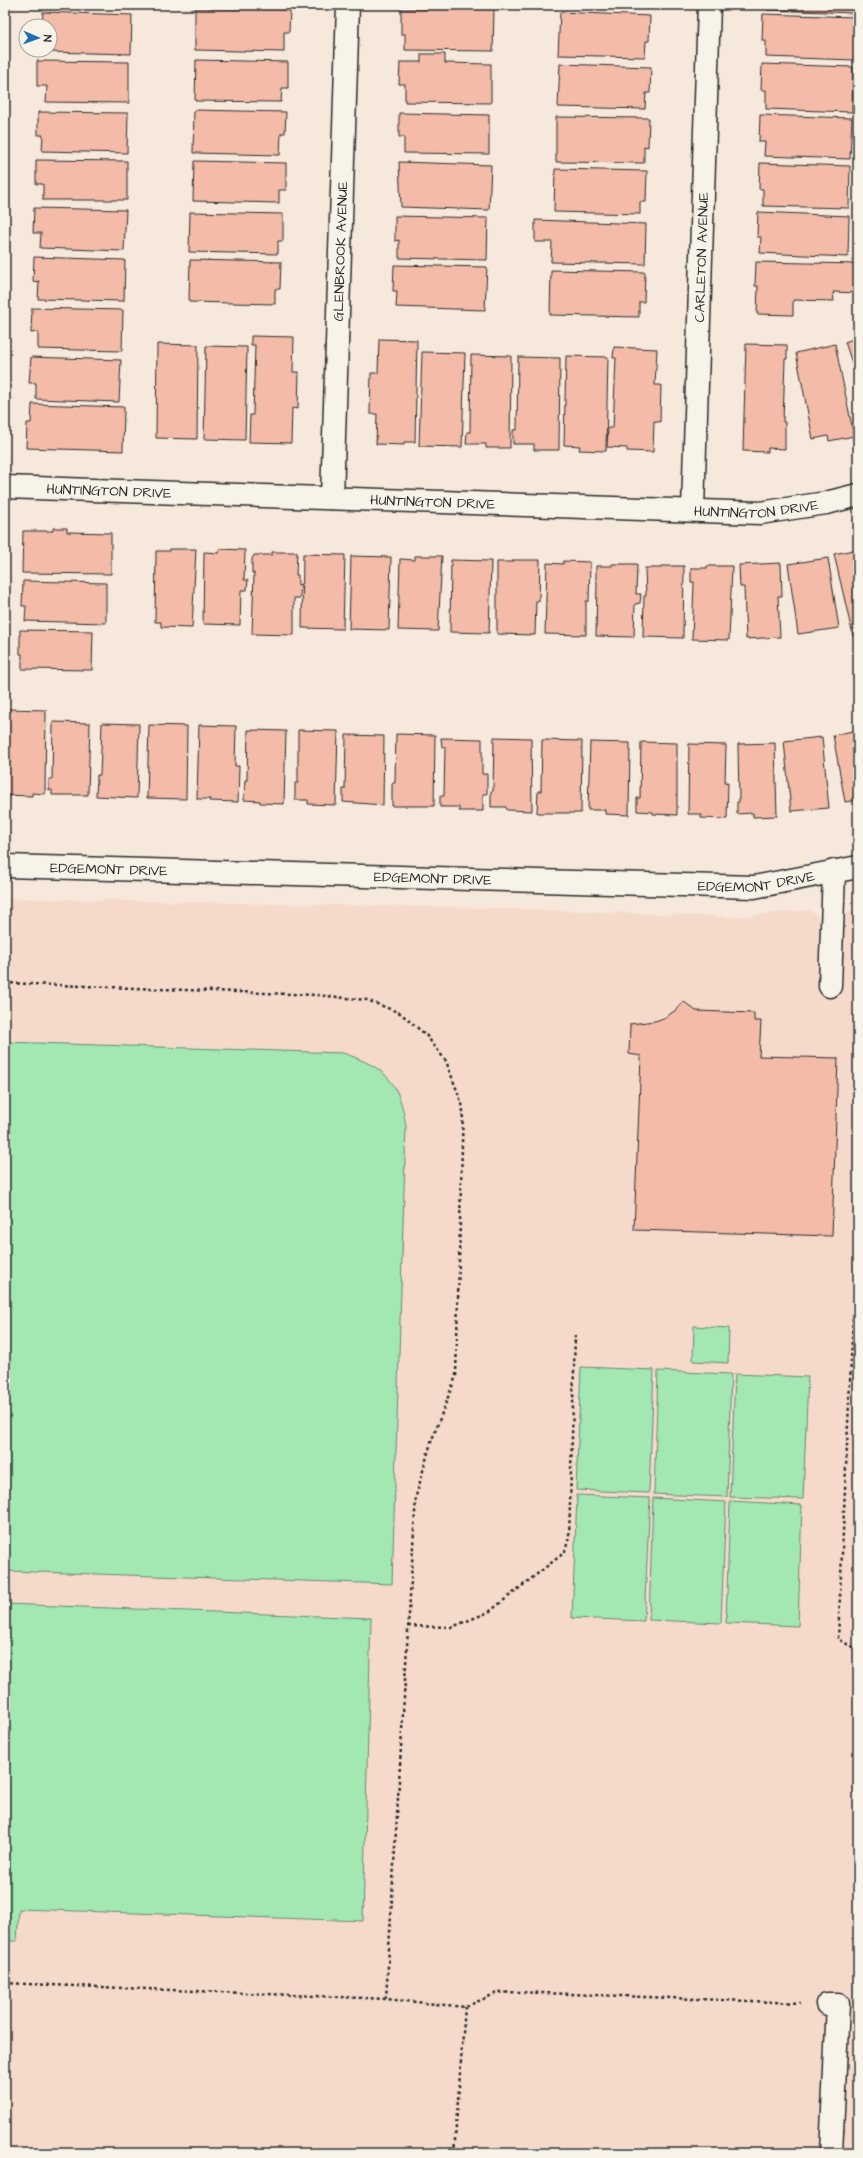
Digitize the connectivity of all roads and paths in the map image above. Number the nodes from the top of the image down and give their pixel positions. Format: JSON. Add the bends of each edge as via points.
{"nodes":[{"id":1,"x":348,"y":5,"type":"edge"},
{"id":2,"x":709,"y":5,"type":"edge"},
{"id":3,"x":5,"y":487,"type":"edge"},
{"id":4,"x":858,"y":495,"type":"edge"},
{"id":5,"x":332,"y":498,"type":"junction"},
{"id":6,"x":693,"y":509,"type":"junction"},
{"id":7,"x":5,"y":866,"type":"edge"},
{"id":8,"x":858,"y":867,"type":"edge"},
{"id":9,"x":834,"y":871,"type":"junction"},
{"id":10,"x":5,"y":984,"type":"edge"},
{"id":11,"x":830,"y":986,"type":"dead end"},
{"id":12,"x":858,"y":1210,"type":"edge"},
{"id":13,"x":575,"y":1336,"type":"dead end"},
{"id":14,"x":408,"y":1626,"type":"junction"},
{"id":15,"x":858,"y":1650,"type":"edge"},
{"id":16,"x":5,"y":1983,"type":"edge"},
{"id":17,"x":386,"y":1999,"type":"junction"},
{"id":18,"x":827,"y":2004,"type":"joint"},
{"id":19,"x":466,"y":2007,"type":"junction"},
{"id":20,"x":454,"y":2153,"type":"edge"},
{"id":21,"x":831,"y":2153,"type":"edge"}],
"edges":[{"from":1,"to":5,"type":"street","name":"GLENBROOK AVENUE"},
{"from":2,"to":6,"type":"street","name":"CARLETON AVENUE"},
{"from":3,"to":5,"type":"street","name":"HUNTINGTON DRIVE"},
{"from":4,"to":6,"type":"street","name":"HUNTINGTON DRIVE","via":[[826,503],[760,513]]},
{"from":5,"to":6,"type":"street","name":"HUNTINGTON DRIVE"},
{"from":7,"to":9,"type":"street","name":"EDGEMONT DRIVE","via":[[754,888]]},
{"from":8,"to":9,"type":"street","name":"EDGEMONT DRIVE"},
{"from":9,"to":11,"type":"street"},
{"from":10,"to":14,"type":"path","via":[[316,995],[367,1000],[400,1013],[426,1035],[446,1060],[463,1107],[456,1376],[416,1496]]},
{"from":12,"to":15,"type":"path","via":[[838,1639]]},
{"from":13,"to":14,"type":"path","via":[[569,1537],[565,1552],[489,1612],[452,1627]]},
{"from":14,"to":17,"type":"path"},
{"from":16,"to":17,"type":"path"},
{"from":17,"to":19,"type":"path"},
{"from":18,"to":19,"type":"path","via":[[496,1992]]},
{"from":18,"to":21,"type":"street","via":[[838,2004]]},
{"from":19,"to":20,"type":"path"}]}
